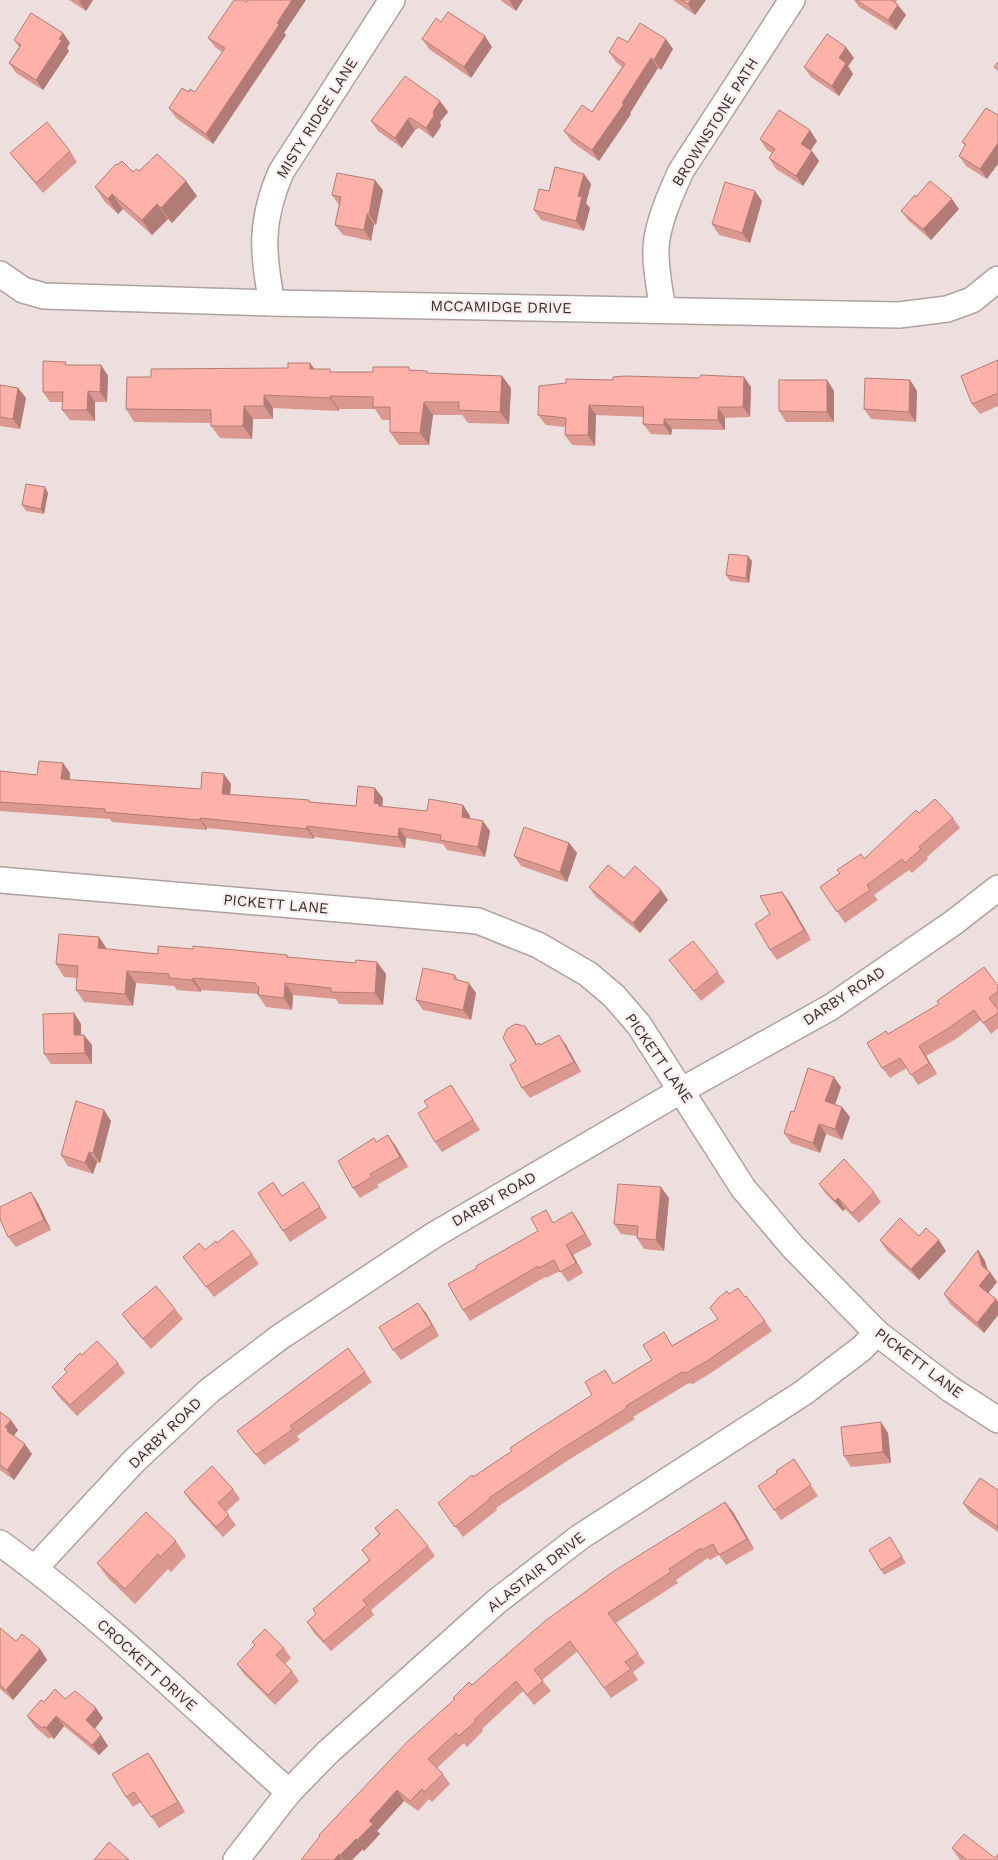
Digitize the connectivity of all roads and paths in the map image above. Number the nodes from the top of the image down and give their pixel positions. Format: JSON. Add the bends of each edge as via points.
{"nodes":[{"id":1,"x":392,"y":0,"type":"edge"},
{"id":2,"x":792,"y":0,"type":"edge"},
{"id":3,"x":0,"y":274,"type":"edge"},
{"id":4,"x":998,"y":279,"type":"edge"},
{"id":5,"x":272,"y":303,"type":"junction"},
{"id":6,"x":663,"y":310,"type":"junction"},
{"id":7,"x":0,"y":880,"type":"edge"},
{"id":8,"x":998,"y":888,"type":"edge"},
{"id":9,"x":682,"y":1090,"type":"junction"},
{"id":10,"x":877,"y":1333,"type":"junction"},
{"id":11,"x":998,"y":1420,"type":"edge"},
{"id":12,"x":0,"y":1543,"type":"edge"},
{"id":13,"x":35,"y":1568,"type":"junction"},
{"id":14,"x":288,"y":1792,"type":"junction"},
{"id":15,"x":236,"y":1860,"type":"edge"}],
"edges":[{"from":1,"to":5,"type":"street","name":"MISTY RIDGE LANE","via":[[281,172],[270,197],[264,258]]},
{"from":2,"to":6,"type":"street","name":"BROWNSTONE PATH","via":[[681,170],[669,197],[656,247]]},
{"from":3,"to":5,"type":"street","name":"MCCAMIDGE DRIVE","via":[[22,290],[44,296]]},
{"from":4,"to":6,"type":"street","name":"MCCAMIDGE DRIVE","via":[[972,300],[947,310],[899,315]]},
{"from":5,"to":6,"type":"street","name":"MCCAMIDGE DRIVE"},
{"from":7,"to":9,"type":"street","name":"PICKETT LANE","via":[[478,922],[538,945],[588,974],[639,1024]]},
{"from":8,"to":9,"type":"street","name":"DARBY ROAD","via":[[953,923],[830,1007]]},
{"from":9,"to":10,"type":"street","name":"PICKETT LANE","via":[[743,1188],[792,1246]]},
{"from":9,"to":13,"type":"street","name":"DARBY ROAD","via":[[434,1235],[280,1337],[209,1392],[134,1462]]},
{"from":10,"to":11,"type":"street","name":"PICKETT LANE","via":[[950,1389]]},
{"from":10,"to":14,"type":"street","name":"ALASTAIR DRIVE","via":[[862,1349],[803,1393],[580,1537],[526,1578],[328,1752]]},
{"from":12,"to":13,"type":"street","name":"CROCKETT DRIVE"},
{"from":13,"to":14,"type":"street","name":"CROCKETT DRIVE"},
{"from":14,"to":15,"type":"street","name":"ALASTAIR DRIVE"}]}
